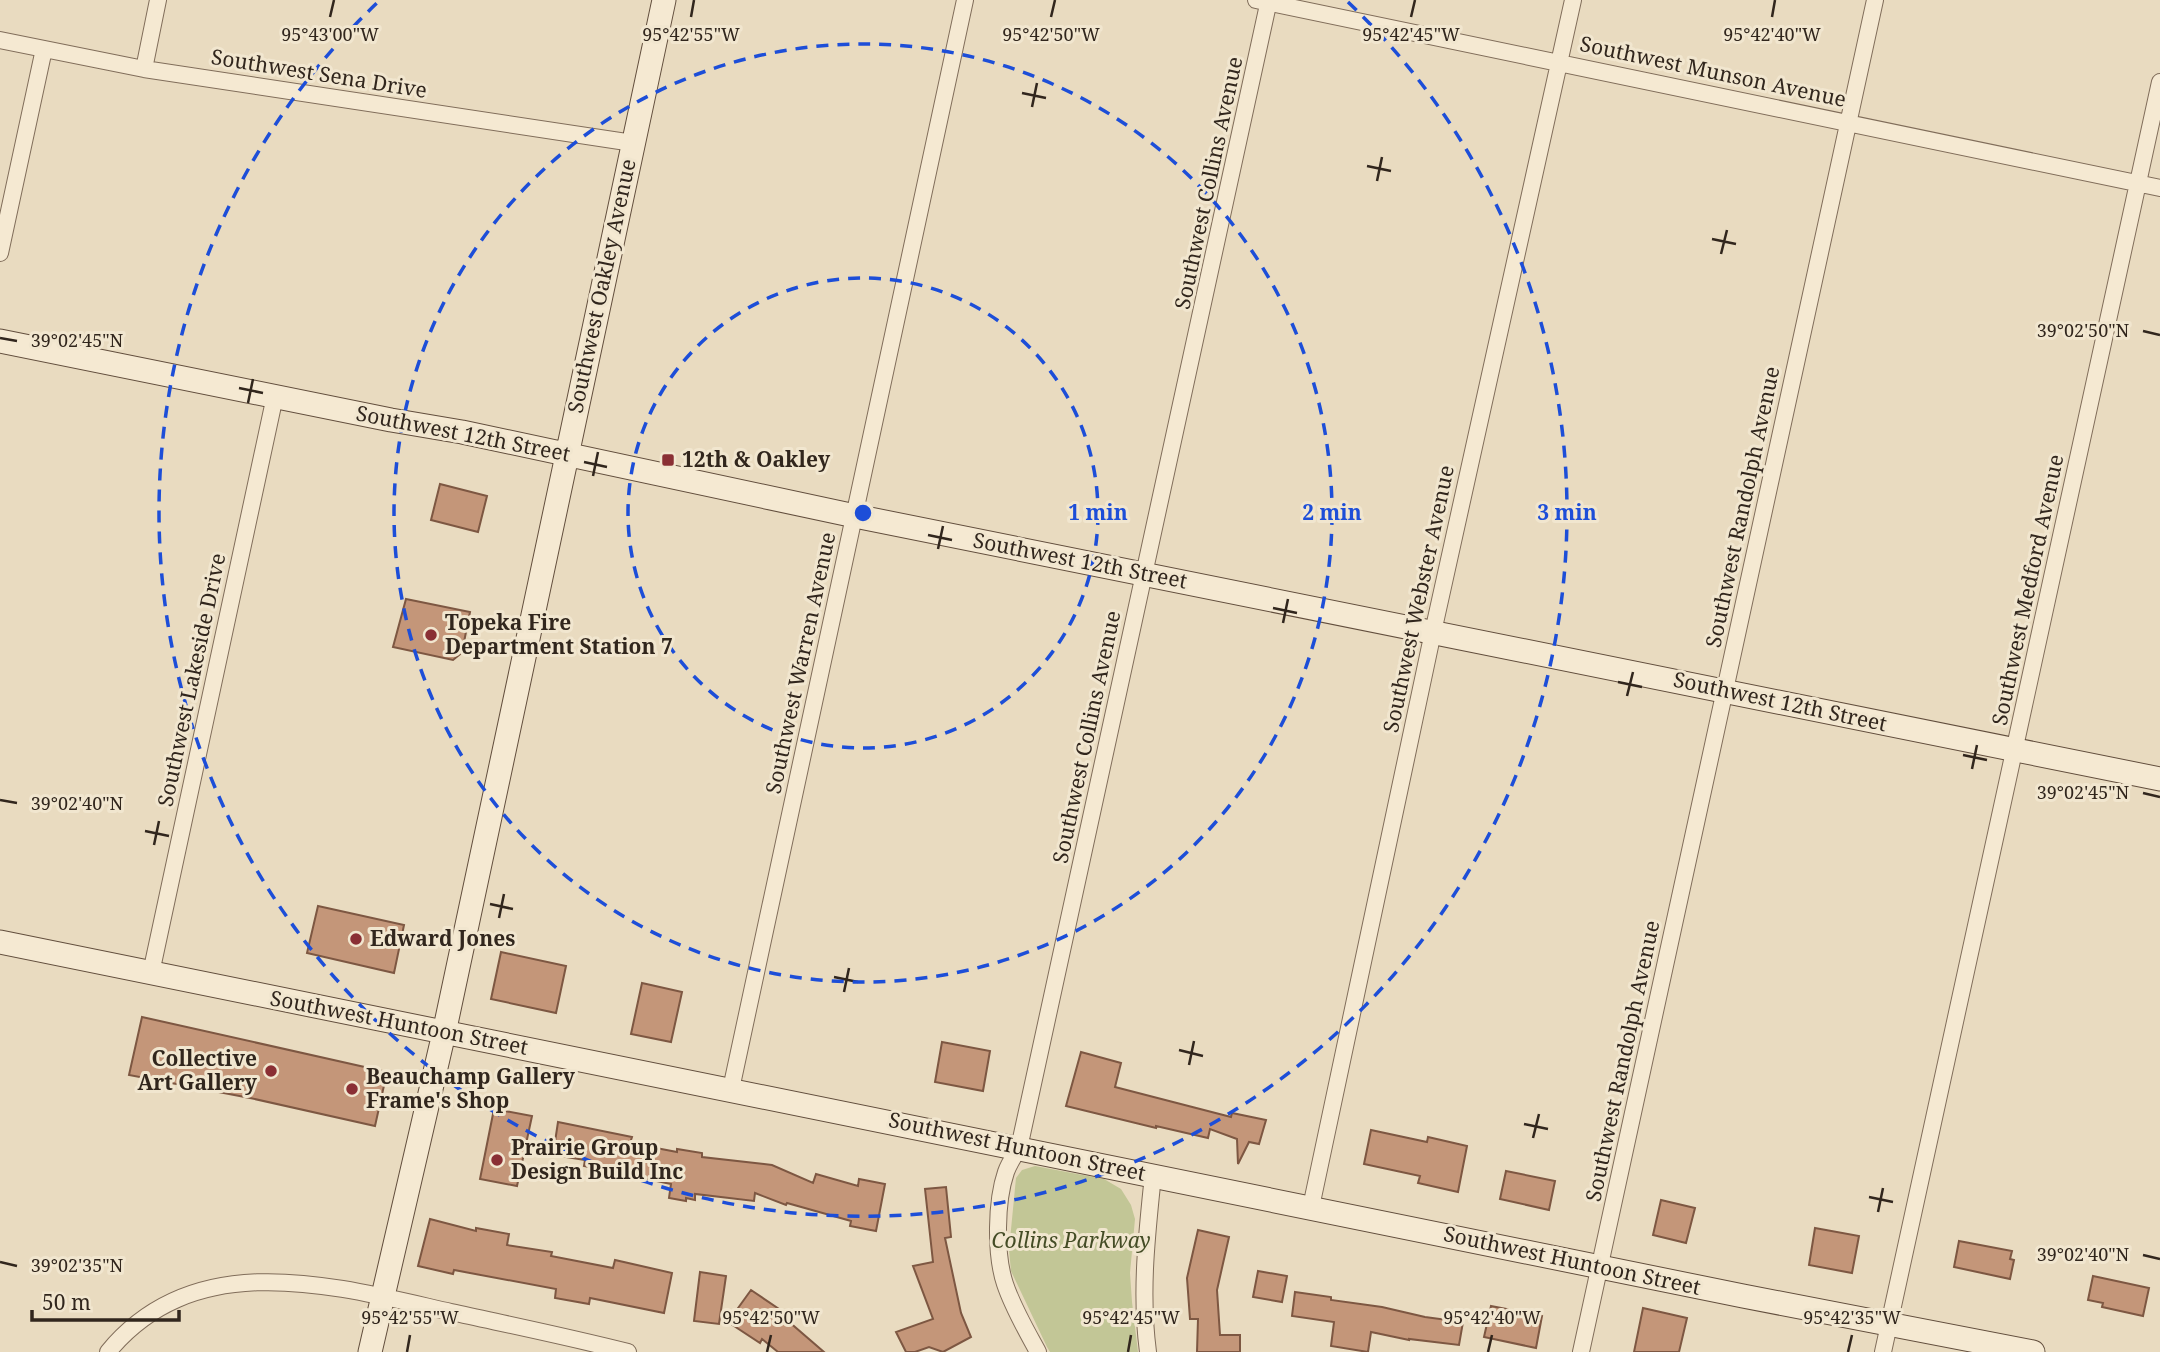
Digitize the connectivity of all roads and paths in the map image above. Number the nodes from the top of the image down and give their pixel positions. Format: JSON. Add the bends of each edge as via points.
{"nodes":[{"id":1,"x":158,"y":0,"type":"edge"},
{"id":2,"x":664,"y":0,"type":"edge"},
{"id":3,"x":965,"y":0,"type":"edge"},
{"id":4,"x":1573,"y":0,"type":"edge"},
{"id":5,"x":1875,"y":0,"type":"edge"},
{"id":6,"x":1265,"y":1,"type":"edge"},
{"id":7,"x":0,"y":40,"type":"edge"},
{"id":8,"x":44,"y":48,"type":"junction"},
{"id":9,"x":1559,"y":61,"type":"junction"},
{"id":10,"x":144,"y":69,"type":"junction"},
{"id":11,"x":2160,"y":82,"type":"edge"},
{"id":12,"x":1848,"y":122,"type":"junction"},
{"id":13,"x":633,"y":143,"type":"junction"},
{"id":14,"x":2138,"y":183,"type":"junction"},
{"id":15,"x":2160,"y":188,"type":"edge"},
{"id":16,"x":0,"y":253,"type":"edge"},
{"id":17,"x":0,"y":341,"type":"edge"},
{"id":18,"x":275,"y":396,"type":"junction"},
{"id":19,"x":566,"y":454,"type":"junction"},
{"id":20,"x":855,"y":516,"type":"junction"},
{"id":21,"x":1144,"y":574,"type":"junction"},
{"id":22,"x":1433,"y":632,"type":"junction"},
{"id":23,"x":1725,"y":691,"type":"junction"},
{"id":24,"x":2015,"y":749,"type":"junction"},
{"id":25,"x":2160,"y":779,"type":"edge"},
{"id":26,"x":3,"y":945,"type":"edge"},
{"id":27,"x":151,"y":973,"type":"junction"},
{"id":28,"x":444,"y":1033,"type":"junction"},
{"id":29,"x":731,"y":1089,"type":"junction"},
{"id":30,"x":1019,"y":1148,"type":"junction"},
{"id":31,"x":1153,"y":1175,"type":"junction"},
{"id":32,"x":1311,"y":1207,"type":"junction"},
{"id":33,"x":1600,"y":1266,"type":"junction"},
{"id":34,"x":382,"y":1297,"type":"junction"},
{"id":35,"x":1890,"y":1322,"type":"junction"},
{"id":36,"x":108,"y":1352,"type":"edge"},
{"id":37,"x":370,"y":1352,"type":"edge"},
{"id":38,"x":628,"y":1352,"type":"edge"},
{"id":39,"x":1038,"y":1352,"type":"edge"},
{"id":40,"x":1148,"y":1352,"type":"edge"},
{"id":41,"x":1581,"y":1352,"type":"edge"},
{"id":42,"x":1883,"y":1352,"type":"edge"},
{"id":43,"x":2034,"y":1352,"type":"edge"}],
"edges":[{"from":1,"to":10,"type":"street"},
{"from":2,"to":13,"type":"main road","name":"Southwest Oakley Avenue"},
{"from":3,"to":20,"type":"street","name":"Southwest Warren Avenue"},
{"from":4,"to":9,"type":"street","name":"Southwest Webster Avenue"},
{"from":5,"to":12,"type":"street","name":"Southwest Randolph Avenue"},
{"from":6,"to":9,"type":"street","name":"Southwest Munson Avenue"},
{"from":6,"to":21,"type":"street","name":"Southwest Collins Avenue"},
{"from":7,"to":8,"type":"street","name":"Southwest Sena Drive"},
{"from":8,"to":10,"type":"street","name":"Southwest Sena Drive"},
{"from":8,"to":16,"type":"street"},
{"from":9,"to":12,"type":"street","name":"Southwest Munson Avenue"},
{"from":9,"to":22,"type":"street","name":"Southwest Webster Avenue"},
{"from":10,"to":13,"type":"street","name":"Southwest Sena Drive"},
{"from":11,"to":14,"type":"street","name":"Southwest Medford Avenue"},
{"from":12,"to":14,"type":"street","name":"Southwest Munson Avenue"},
{"from":12,"to":23,"type":"street","name":"Southwest Randolph Avenue"},
{"from":13,"to":19,"type":"main road","name":"Southwest Oakley Avenue"},
{"from":14,"to":15,"type":"street","name":"Southwest Munson Avenue"},
{"from":14,"to":24,"type":"street","name":"Southwest Medford Avenue"},
{"from":17,"to":18,"type":"main road","name":"Southwest 12th Street"},
{"from":18,"to":19,"type":"main road","name":"Southwest 12th Street"},
{"from":18,"to":27,"type":"street","name":"Southwest Lakeside Drive"},
{"from":19,"to":20,"type":"main road","name":"Southwest 12th Street"},
{"from":19,"to":28,"type":"main road","name":"Southwest Oakley Avenue"},
{"from":20,"to":21,"type":"main road","name":"Southwest 12th Street"},
{"from":20,"to":29,"type":"street","name":"Southwest Warren Avenue"},
{"from":21,"to":22,"type":"main road","name":"Southwest 12th Street"},
{"from":21,"to":30,"type":"street","name":"Southwest Collins Avenue"},
{"from":22,"to":23,"type":"main road","name":"Southwest 12th Street"},
{"from":22,"to":32,"type":"street","name":"Southwest Webster Avenue"},
{"from":23,"to":24,"type":"main road","name":"Southwest 12th Street"},
{"from":23,"to":33,"type":"street","name":"Southwest Randolph Avenue"},
{"from":24,"to":25,"type":"main road","name":"Southwest 12th Street"},
{"from":24,"to":35,"type":"street","name":"Southwest Medford Avenue"},
{"from":26,"to":27,"type":"main road","name":"Southwest Huntoon Street"},
{"from":27,"to":28,"type":"main road","name":"Southwest Huntoon Street"},
{"from":28,"to":29,"type":"main road","name":"Southwest Huntoon Street"},
{"from":28,"to":34,"type":"main road","name":"Southwest Oakley Avenue"},
{"from":29,"to":30,"type":"main road","name":"Southwest Huntoon Street"},
{"from":30,"to":31,"type":"main road","name":"Southwest Huntoon Street"},
{"from":30,"to":39,"type":"street","name":"Southwest Collins Avenue","via":[[1002,1193],[999,1260],[1016,1312]]},
{"from":31,"to":32,"type":"main road","name":"Southwest Huntoon Street"},
{"from":31,"to":40,"type":"street","via":[[1143,1292]]},
{"from":32,"to":33,"type":"main road","name":"Southwest Huntoon Street"},
{"from":33,"to":35,"type":"main road","name":"Southwest Huntoon Street"},
{"from":33,"to":41,"type":"street","name":"Southwest Randolph Avenue"},
{"from":34,"to":36,"type":"street","via":[[294,1282],[218,1286],[168,1302],[137,1323]]},
{"from":34,"to":37,"type":"main road","name":"Southwest Oakley Avenue"},
{"from":34,"to":38,"type":"street"},
{"from":35,"to":42,"type":"street","name":"Southwest Medford Avenue"},
{"from":35,"to":43,"type":"main road","name":"Southwest Huntoon Street"}]}
